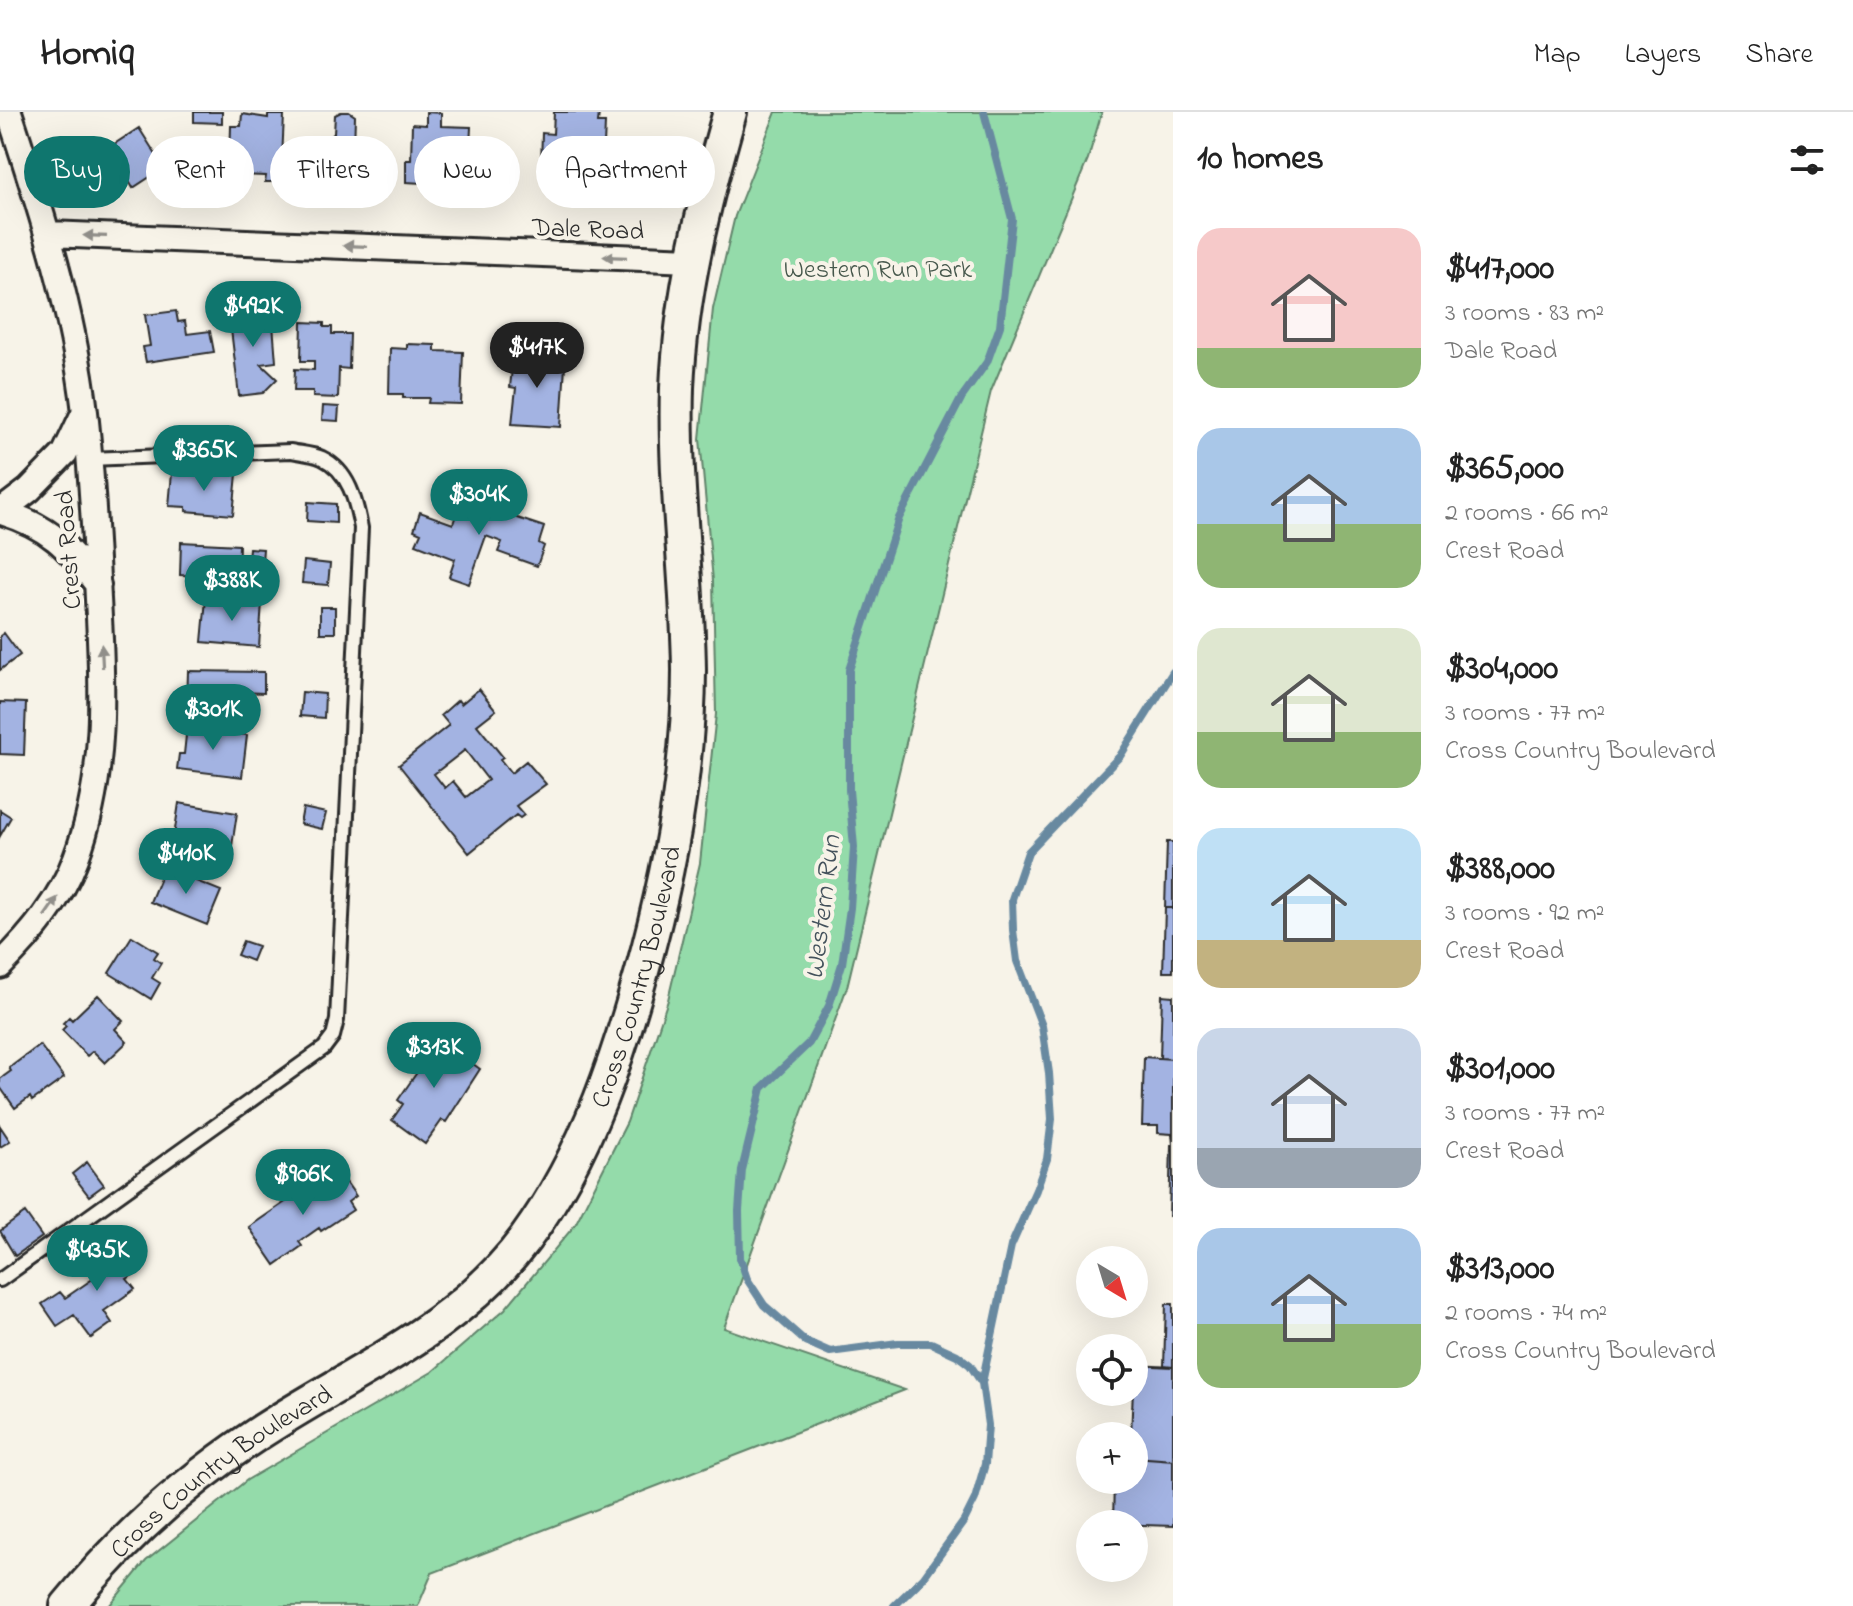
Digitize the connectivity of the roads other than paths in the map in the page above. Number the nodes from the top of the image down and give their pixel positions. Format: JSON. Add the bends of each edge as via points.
{"nodes":[{"id":1,"x":9,"y":112,"type":"edge"},
{"id":2,"x":730,"y":112,"type":"edge"},
{"id":3,"x":49,"y":234,"type":"junction"},
{"id":4,"x":692,"y":260,"type":"junction"},
{"id":5,"x":85,"y":411,"type":"junction"},
{"id":6,"x":89,"y":459,"type":"junction"},
{"id":7,"x":1,"y":512,"type":"edge"},
{"id":8,"x":98,"y":585,"type":"junction"},
{"id":9,"x":0,"y":966,"type":"edge"},
{"id":10,"x":0,"y":1260,"type":"edge"},
{"id":11,"x":4,"y":1276,"type":"edge"},
{"id":12,"x":67,"y":1606,"type":"edge"}],
"edges":[{"from":1,"to":3,"type":"street","name":"Crest Road"},
{"from":2,"to":4,"type":"main road","name":"Cross Country Boulevard"},
{"from":4,"to":3,"type":"street","name":"Dale Road","one_way":true},
{"from":3,"to":5,"type":"street","name":"Crest Road"},
{"from":4,"to":12,"type":"main road","name":"Cross Country Boulevard","via":[[677,386],[689,671],[677,819],[638,984],[588,1131],[523,1242],[457,1308],[413,1342],[257,1434],[204,1472],[117,1549]]},
{"from":5,"to":6,"type":"street","name":"Crest Road"},
{"from":5,"to":7,"type":"street","via":[[65,453]]},
{"from":6,"to":8,"type":"street","name":"Crest Road"},
{"from":6,"to":11,"type":"lane","via":[[291,451],[323,458],[355,495],[361,528],[337,1020],[324,1048]]},
{"from":7,"to":8,"type":"street","via":[[31,521],[57,538]]},
{"from":9,"to":8,"type":"street","name":"Crest Road","one_way":true,"via":[[57,899],[92,804],[102,671]]},
{"from":10,"to":11,"type":"lane"}]}
